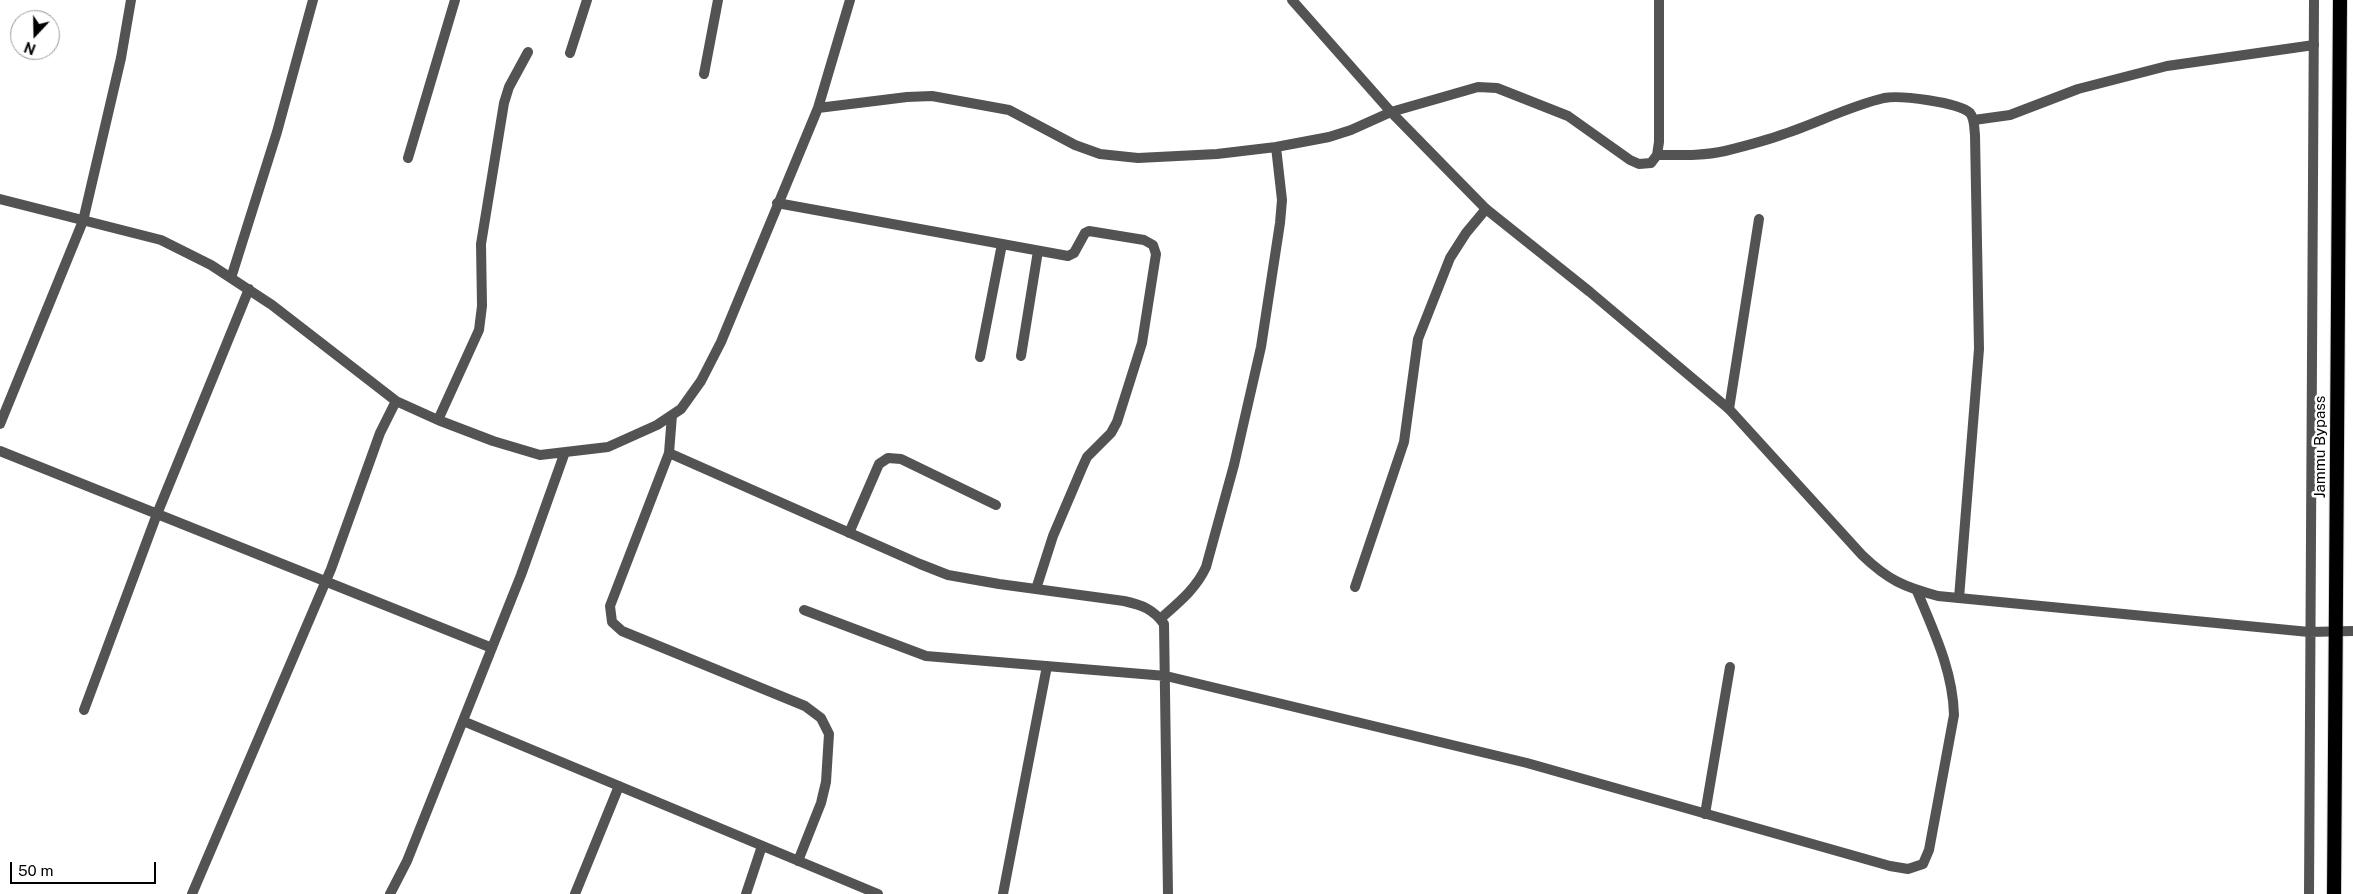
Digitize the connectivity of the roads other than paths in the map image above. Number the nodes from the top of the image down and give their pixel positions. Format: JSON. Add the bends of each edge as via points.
{"nodes":[{"id":1,"x":131,"y":0,"type":"edge"},
{"id":2,"x":313,"y":0,"type":"edge"},
{"id":3,"x":455,"y":0,"type":"edge"},
{"id":4,"x":587,"y":0,"type":"edge"},
{"id":5,"x":718,"y":0,"type":"edge"},
{"id":6,"x":850,"y":0,"type":"edge"},
{"id":7,"x":1292,"y":0,"type":"edge"},
{"id":8,"x":1659,"y":0,"type":"edge"},
{"id":9,"x":2314,"y":0,"type":"edge"},
{"id":10,"x":2340,"y":0,"type":"edge"},
{"id":11,"x":2314,"y":45,"type":"junction"},
{"id":12,"x":528,"y":52,"type":"dead end"},
{"id":13,"x":570,"y":53,"type":"dead end"},
{"id":14,"x":704,"y":74,"type":"dead end"},
{"id":15,"x":818,"y":108,"type":"junction"},
{"id":16,"x":1391,"y":112,"type":"junction"},
{"id":17,"x":1974,"y":120,"type":"junction"},
{"id":18,"x":1276,"y":147,"type":"junction"},
{"id":19,"x":1657,"y":155,"type":"junction"},
{"id":20,"x":408,"y":158,"type":"dead end"},
{"id":21,"x":0,"y":199,"type":"edge"},
{"id":22,"x":778,"y":203,"type":"junction"},
{"id":23,"x":1486,"y":209,"type":"junction"},
{"id":24,"x":1759,"y":219,"type":"dead end"},
{"id":25,"x":83,"y":222,"type":"junction"},
{"id":26,"x":1002,"y":244,"type":"junction"},
{"id":27,"x":1038,"y":251,"type":"junction"},
{"id":28,"x":231,"y":278,"type":"junction"},
{"id":29,"x":249,"y":290,"type":"junction"},
{"id":30,"x":1021,"y":356,"type":"dead end"},
{"id":31,"x":980,"y":357,"type":"dead end"},
{"id":32,"x":396,"y":401,"type":"junction"},
{"id":33,"x":1729,"y":409,"type":"junction"},
{"id":34,"x":672,"y":415,"type":"junction"},
{"id":35,"x":438,"y":420,"type":"junction"},
{"id":36,"x":0,"y":424,"type":"edge"},
{"id":37,"x":0,"y":451,"type":"edge"},
{"id":38,"x":565,"y":452,"type":"junction"},
{"id":39,"x":670,"y":453,"type":"junction"},
{"id":40,"x":996,"y":505,"type":"dead end"},
{"id":41,"x":157,"y":514,"type":"junction"},
{"id":42,"x":849,"y":533,"type":"junction"},
{"id":43,"x":326,"y":582,"type":"junction"},
{"id":44,"x":1356,"y":587,"type":"dead end"},
{"id":45,"x":1036,"y":589,"type":"junction"},
{"id":46,"x":1918,"y":591,"type":"junction"},
{"id":47,"x":1959,"y":598,"type":"junction"},
{"id":48,"x":804,"y":610,"type":"dead end"},
{"id":49,"x":1160,"y":619,"type":"junction"},
{"id":50,"x":2353,"y":630,"type":"edge"},
{"id":51,"x":2335,"y":631,"type":"junction"},
{"id":52,"x":2309,"y":632,"type":"junction"},
{"id":53,"x":492,"y":648,"type":"junction"},
{"id":54,"x":1047,"y":666,"type":"junction"},
{"id":55,"x":1730,"y":667,"type":"dead end"},
{"id":56,"x":1166,"y":676,"type":"junction"},
{"id":57,"x":84,"y":710,"type":"dead end"},
{"id":58,"x":463,"y":721,"type":"junction"},
{"id":59,"x":619,"y":786,"type":"junction"},
{"id":60,"x":1705,"y":814,"type":"junction"},
{"id":61,"x":762,"y":846,"type":"junction"},
{"id":62,"x":798,"y":860,"type":"junction"},
{"id":63,"x":192,"y":894,"type":"edge"},
{"id":64,"x":390,"y":894,"type":"edge"},
{"id":65,"x":575,"y":894,"type":"edge"},
{"id":66,"x":746,"y":894,"type":"edge"},
{"id":67,"x":878,"y":894,"type":"edge"},
{"id":68,"x":1003,"y":894,"type":"edge"},
{"id":69,"x":1168,"y":894,"type":"edge"},
{"id":70,"x":2309,"y":894,"type":"edge"},
{"id":71,"x":2334,"y":894,"type":"edge"}],
"edges":[{"from":1,"to":25,"type":"street"},
{"from":2,"to":28,"type":"street","via":[[277,132]]},
{"from":3,"to":20,"type":"street"},
{"from":4,"to":13,"type":"street"},
{"from":5,"to":14,"type":"street"},
{"from":6,"to":15,"type":"street"},
{"from":7,"to":16,"type":"street"},
{"from":8,"to":19,"type":"street"},
{"from":9,"to":11,"type":"street"},
{"from":10,"to":51,"type":"highway","name":"Jammu Bypass"},
{"from":11,"to":17,"type":"street","via":[[2166,66],[2078,90],[2010,114]]},
{"from":11,"to":52,"type":"street"},
{"from":12,"to":35,"type":"street","via":[[504,103],[481,244],[479,330]]},
{"from":15,"to":18,"type":"street","via":[[932,96],[1008,110],[1075,145],[1118,158],[1217,154]]},
{"from":15,"to":22,"type":"street"},
{"from":16,"to":18,"type":"street","via":[[1329,137]]},
{"from":16,"to":19,"type":"street","via":[[1478,87],[1497,88],[1568,116],[1639,164],[1651,163]]},
{"from":16,"to":23,"type":"street"},
{"from":17,"to":19,"type":"street","via":[[1962,109],[1935,102],[1908,97],[1887,98],[1783,135],[1723,151],[1702,155]]},
{"from":17,"to":47,"type":"street","via":[[1979,349]]},
{"from":18,"to":49,"type":"street","via":[[1282,200],[1280,223],[1261,347],[1234,465],[1206,567],[1192,590]]},
{"from":21,"to":25,"type":"street"},
{"from":22,"to":26,"type":"street"},
{"from":22,"to":34,"type":"street","via":[[721,342],[701,382],[681,409]]},
{"from":23,"to":33,"type":"street"},
{"from":23,"to":44,"type":"street","via":[[1450,258],[1418,339],[1404,442]]},
{"from":24,"to":33,"type":"street"},
{"from":25,"to":28,"type":"street","via":[[161,240],[211,264]]},
{"from":25,"to":36,"type":"street"},
{"from":26,"to":27,"type":"street"},
{"from":26,"to":31,"type":"street"},
{"from":27,"to":30,"type":"street"},
{"from":27,"to":45,"type":"street","via":[[1068,256],[1074,253],[1085,232],[1089,231],[1144,240],[1154,245],[1156,254],[1142,343],[1117,422],[1082,468],[1053,536]]},
{"from":28,"to":29,"type":"street"},
{"from":29,"to":32,"type":"street","via":[[272,304]]},
{"from":29,"to":41,"type":"street"},
{"from":32,"to":35,"type":"street"},
{"from":32,"to":43,"type":"street","via":[[380,433]]},
{"from":33,"to":46,"type":"street","via":[[1878,571]]},
{"from":34,"to":38,"type":"street","via":[[608,447]]},
{"from":34,"to":39,"type":"street"},
{"from":35,"to":38,"type":"street","via":[[540,455]]},
{"from":37,"to":41,"type":"street"},
{"from":38,"to":53,"type":"street"},
{"from":39,"to":42,"type":"street"},
{"from":39,"to":62,"type":"street","via":[[610,606],[612,622],[622,631],[805,706],[821,718],[829,734],[826,782]]},
{"from":40,"to":42,"type":"street","via":[[901,459],[888,458],[879,464]]},
{"from":41,"to":43,"type":"street"},
{"from":41,"to":57,"type":"street"},
{"from":42,"to":45,"type":"street","via":[[948,575]]},
{"from":43,"to":53,"type":"street"},
{"from":43,"to":63,"type":"street"},
{"from":45,"to":49,"type":"street","via":[[1141,605],[1155,612]]},
{"from":46,"to":47,"type":"street"},
{"from":46,"to":60,"type":"street","via":[[1947,666],[1954,715],[1929,850],[1923,864],[1908,869],[1890,866]]},
{"from":47,"to":52,"type":"street"},
{"from":48,"to":54,"type":"street","via":[[926,656]]},
{"from":49,"to":56,"type":"street","via":[[1164,624]]},
{"from":50,"to":51,"type":"street"},
{"from":51,"to":52,"type":"street"},
{"from":51,"to":71,"type":"highway","name":"Jammu Bypass"},
{"from":52,"to":70,"type":"street"},
{"from":53,"to":58,"type":"street"},
{"from":54,"to":56,"type":"street"},
{"from":54,"to":68,"type":"street"},
{"from":55,"to":60,"type":"street"},
{"from":56,"to":60,"type":"street","via":[[1527,763]]},
{"from":56,"to":69,"type":"street"},
{"from":58,"to":59,"type":"street"},
{"from":58,"to":64,"type":"street"},
{"from":59,"to":61,"type":"street"},
{"from":59,"to":65,"type":"street"},
{"from":61,"to":62,"type":"street"},
{"from":61,"to":66,"type":"street"},
{"from":62,"to":67,"type":"street"}]}
